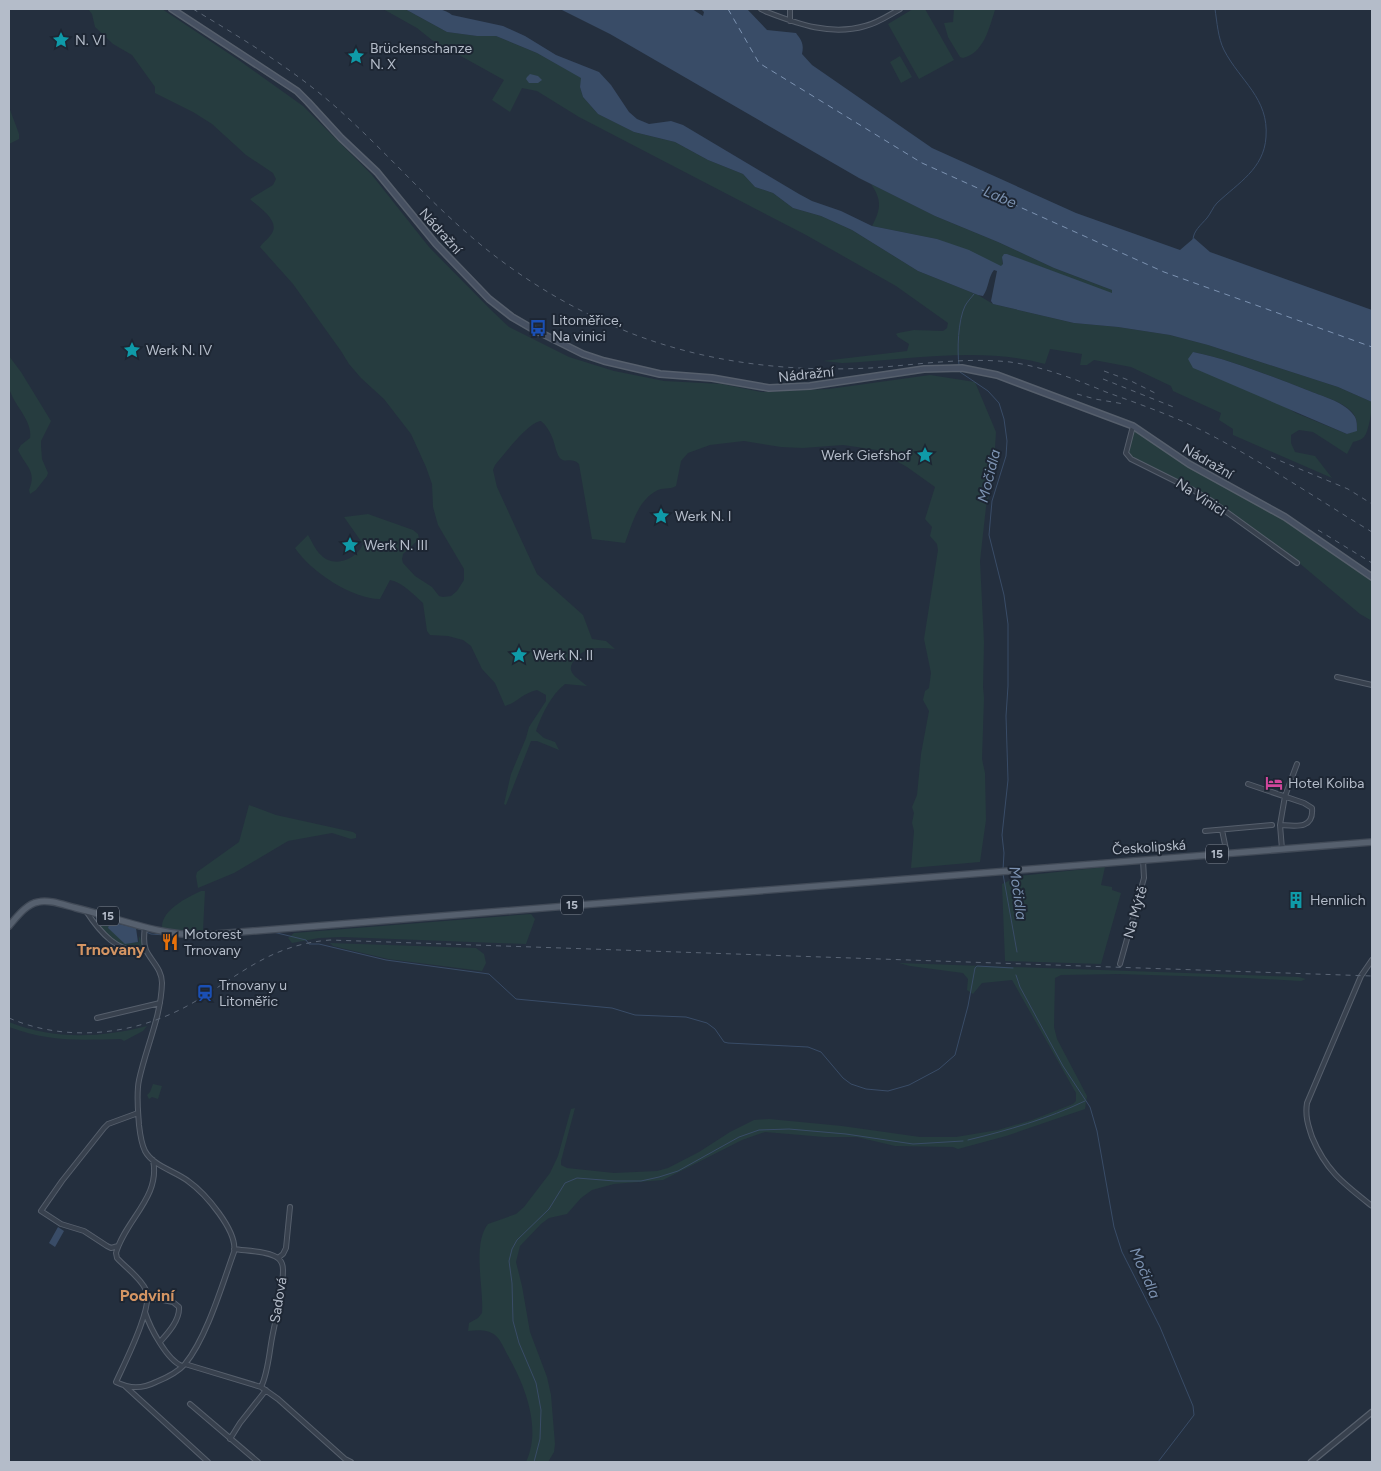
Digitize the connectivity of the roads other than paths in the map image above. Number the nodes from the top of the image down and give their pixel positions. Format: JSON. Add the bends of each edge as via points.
{"nodes":[{"id":1,"x":172,"y":9,"type":"edge"},
{"id":2,"x":761,"y":9,"type":"edge"},
{"id":3,"x":790,"y":9,"type":"edge"},
{"id":4,"x":900,"y":9,"type":"edge"},
{"id":5,"x":790,"y":20,"type":"junction"},
{"id":6,"x":1133,"y":426,"type":"junction"},
{"id":7,"x":1297,"y":564,"type":"dead end"},
{"id":8,"x":1372,"y":577,"type":"edge"},
{"id":9,"x":1337,"y":678,"type":"dead end"},
{"id":10,"x":1372,"y":685,"type":"edge"},
{"id":11,"x":1297,"y":764,"type":"dead end"},
{"id":12,"x":1248,"y":784,"type":"dead end"},
{"id":13,"x":1285,"y":796,"type":"junction"},
{"id":14,"x":1280,"y":825,"type":"junction"},
{"id":15,"x":1272,"y":826,"type":"dead end"},
{"id":16,"x":1222,"y":830,"type":"junction"},
{"id":17,"x":1205,"y":831,"type":"dead end"},
{"id":18,"x":1372,"y":842,"type":"edge"},
{"id":19,"x":1282,"y":849,"type":"junction"},
{"id":20,"x":1227,"y":854,"type":"junction"},
{"id":21,"x":1143,"y":860,"type":"junction"},
{"id":22,"x":86,"y":910,"type":"junction"},
{"id":23,"x":9,"y":926,"type":"edge"},
{"id":24,"x":145,"y":927,"type":"junction"},
{"id":25,"x":146,"y":950,"type":"junction"},
{"id":26,"x":1371,"y":961,"type":"edge"},
{"id":27,"x":1120,"y":964,"type":"dead end"},
{"id":28,"x":160,"y":1003,"type":"junction"},
{"id":29,"x":97,"y":1018,"type":"dead end"},
{"id":30,"x":138,"y":1113,"type":"junction"},
{"id":31,"x":153,"y":1160,"type":"junction"},
{"id":32,"x":1372,"y":1206,"type":"edge"},
{"id":33,"x":290,"y":1207,"type":"dead end"},
{"id":34,"x":118,"y":1246,"type":"junction"},
{"id":35,"x":234,"y":1249,"type":"junction"},
{"id":36,"x":278,"y":1258,"type":"junction"},
{"id":37,"x":148,"y":1297,"type":"junction"},
{"id":38,"x":145,"y":1312,"type":"junction"},
{"id":39,"x":160,"y":1342,"type":"junction"},
{"id":40,"x":183,"y":1365,"type":"junction"},
{"id":41,"x":125,"y":1386,"type":"junction"},
{"id":42,"x":260,"y":1387,"type":"junction"},
{"id":43,"x":266,"y":1390,"type":"junction"},
{"id":44,"x":190,"y":1404,"type":"dead end"},
{"id":45,"x":1372,"y":1412,"type":"edge"},
{"id":46,"x":230,"y":1439,"type":"junction"},
{"id":47,"x":208,"y":1462,"type":"edge"},
{"id":48,"x":258,"y":1462,"type":"edge"},
{"id":49,"x":351,"y":1462,"type":"edge"},
{"id":50,"x":1311,"y":1462,"type":"edge"}],
"edges":[{"from":1,"to":6,"type":"main road","name":"Nádražní","via":[[297,91],[377,172],[436,244],[489,299],[512,317],[583,354],[660,374],[712,378],[769,388],[810,386],[924,369],[962,368],[1003,376]]},
{"from":2,"to":5,"type":"street"},
{"from":3,"to":5,"type":"street"},
{"from":4,"to":5,"type":"street","via":[[878,21],[852,29],[821,28]]},
{"from":6,"to":7,"type":"street","name":"Na Vinici","via":[[1126,453],[1131,459],[1193,490]]},
{"from":6,"to":8,"type":"main road","name":"Nádražní","via":[[1189,464],[1286,518]]},
{"from":9,"to":10,"type":"street"},
{"from":11,"to":13,"type":"street"},
{"from":12,"to":13,"type":"street"},
{"from":13,"to":14,"type":"street"},
{"from":13,"to":14,"type":"street","via":[[1312,808],[1312,815],[1310,821],[1303,825]]},
{"from":14,"to":19,"type":"street"},
{"from":15,"to":16,"type":"street"},
{"from":16,"to":17,"type":"street"},
{"from":16,"to":20,"type":"street"},
{"from":18,"to":19,"type":"main road","name":"Českolipská","number":"15"},
{"from":19,"to":20,"type":"main road","name":"Českolipská","number":"15"},
{"from":20,"to":21,"type":"main road","name":"Českolipská","number":"15"},
{"from":21,"to":24,"type":"main road","name":"Českolipská","number":"15","via":[[204,935],[169,933]]},
{"from":21,"to":27,"type":"street","name":"Na Mýtě","via":[[1144,878]]},
{"from":22,"to":23,"type":"main road","number":"15","via":[[39,901]]},
{"from":22,"to":24,"type":"main road","number":"15"},
{"from":22,"to":25,"type":"street","via":[[114,944],[132,951]]},
{"from":24,"to":25,"type":"street"},
{"from":25,"to":28,"type":"street","via":[[161,975]]},
{"from":26,"to":32,"type":"street","via":[[1354,991],[1305,1113],[1319,1155],[1331,1172]]},
{"from":28,"to":29,"type":"street"},
{"from":28,"to":30,"type":"street","via":[[140,1078]]},
{"from":30,"to":31,"type":"street","via":[[141,1142]]},
{"from":30,"to":34,"type":"street","via":[[104,1128],[41,1211],[111,1248]]},
{"from":31,"to":34,"type":"street","via":[[154,1182],[150,1193]]},
{"from":31,"to":35,"type":"street","via":[[189,1181],[203,1194],[222,1217],[232,1235]]},
{"from":33,"to":36,"type":"street","via":[[286,1248]]},
{"from":34,"to":37,"type":"street","via":[[117,1258],[142,1282]]},
{"from":35,"to":36,"type":"street","name":"Sadová"},
{"from":35,"to":40,"type":"street","via":[[207,1326]]},
{"from":36,"to":42,"type":"street","name":"Sadová","via":[[283,1269],[281,1291],[264,1381]]},
{"from":37,"to":38,"type":"street"},
{"from":37,"to":39,"type":"street","via":[[173,1302],[179,1307],[169,1332]]},
{"from":38,"to":39,"type":"street"},
{"from":38,"to":41,"type":"street","via":[[116,1382]]},
{"from":39,"to":40,"type":"street","via":[[176,1364]]},
{"from":40,"to":41,"type":"street","via":[[169,1377],[152,1384],[140,1388]]},
{"from":40,"to":42,"type":"street"},
{"from":41,"to":47,"type":"street"},
{"from":42,"to":43,"type":"street"},
{"from":43,"to":46,"type":"street"},
{"from":43,"to":49,"type":"street"},
{"from":44,"to":46,"type":"street"},
{"from":45,"to":50,"type":"street"},
{"from":46,"to":48,"type":"street"}]}
